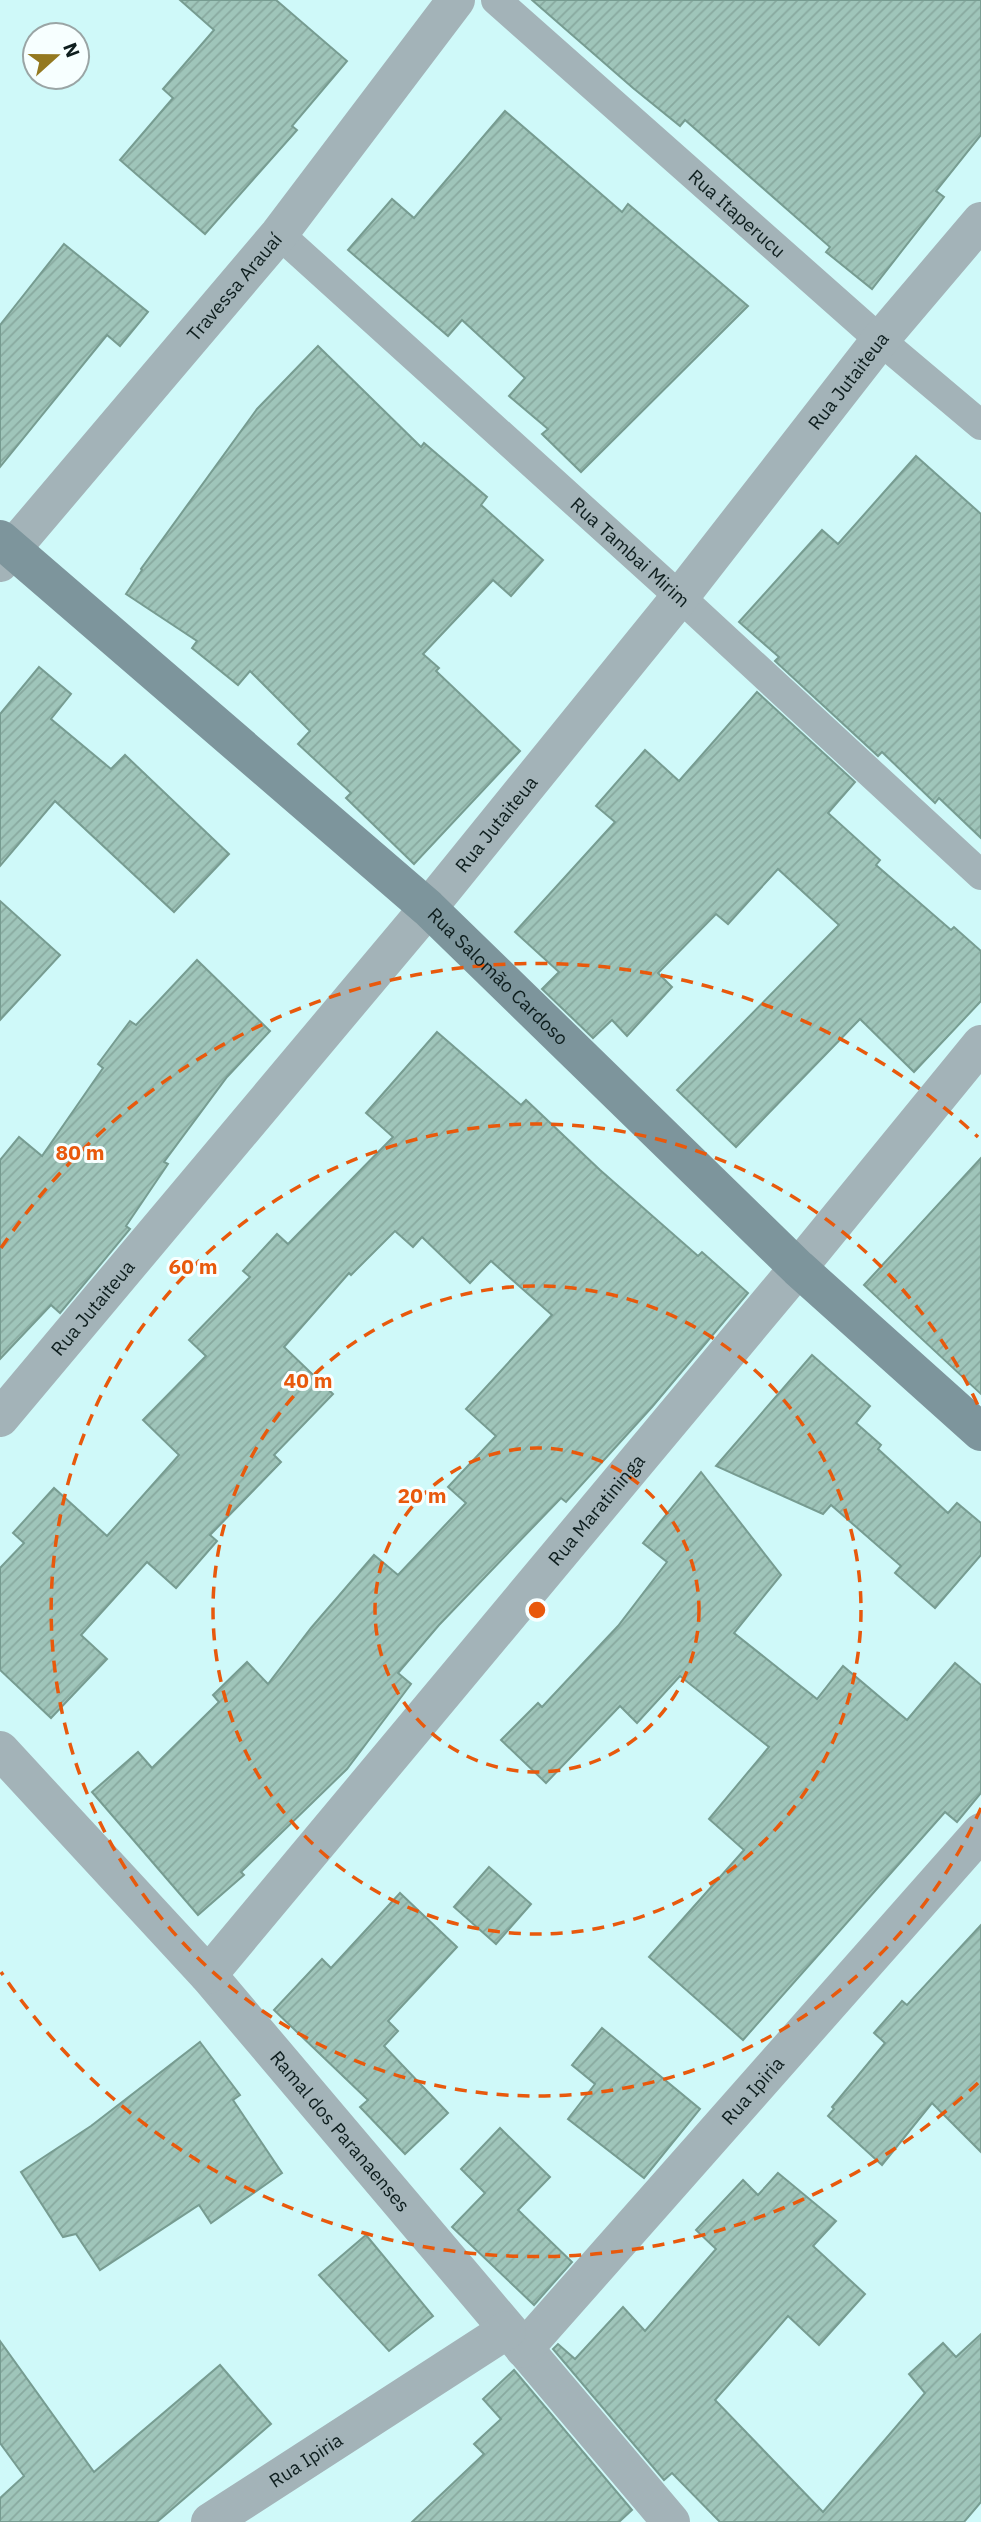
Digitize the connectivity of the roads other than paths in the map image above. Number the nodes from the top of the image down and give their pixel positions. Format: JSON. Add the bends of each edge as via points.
{"nodes":[{"id":1,"x":456,"y":0,"type":"edge"},
{"id":2,"x":496,"y":0,"type":"edge"},
{"id":3,"x":981,"y":221,"type":"edge"},
{"id":4,"x":279,"y":234,"type":"junction"},
{"id":5,"x":880,"y":340,"type":"junction"},
{"id":6,"x":981,"y":425,"type":"edge"},
{"id":7,"x":4,"y":550,"type":"edge"},
{"id":8,"x":680,"y":597,"type":"junction"},
{"id":9,"x":981,"y":875,"type":"edge"},
{"id":10,"x":428,"y":908,"type":"junction"},
{"id":11,"x":981,"y":1044,"type":"edge"},
{"id":12,"x":798,"y":1268,"type":"junction"},
{"id":13,"x":0,"y":1418,"type":"edge"},
{"id":14,"x":981,"y":1432,"type":"edge"},
{"id":15,"x":0,"y":1750,"type":"edge"},
{"id":16,"x":981,"y":1832,"type":"edge"},
{"id":17,"x":208,"y":1975,"type":"junction"},
{"id":18,"x":516,"y":2339,"type":"junction"},
{"id":19,"x":209,"y":2522,"type":"edge"},
{"id":20,"x":671,"y":2522,"type":"edge"}],
"edges":[{"from":1,"to":4,"type":"street","name":"Travessa Arauaí"},
{"from":2,"to":5,"type":"lane","name":"Rua Itaperucu"},
{"from":3,"to":5,"type":"street","name":"Rua Jutaiteua"},
{"from":4,"to":7,"type":"street","name":"Travessa Arauaí"},
{"from":4,"to":8,"type":"lane","name":"Rua Tambai Mirim"},
{"from":5,"to":6,"type":"lane","name":"Rua Itaperucu"},
{"from":5,"to":8,"type":"street","name":"Rua Jutaiteua"},
{"from":7,"to":10,"type":"street","name":"Rua Salomão Cardoso"},
{"from":8,"to":9,"type":"lane","name":"Rua Tambai Mirim"},
{"from":8,"to":10,"type":"street","name":"Rua Jutaiteua"},
{"from":10,"to":12,"type":"street","name":"Rua Salomão Cardoso"},
{"from":10,"to":13,"type":"street","name":"Rua Jutaiteua"},
{"from":11,"to":12,"type":"street","name":"Rua Maratininga"},
{"from":12,"to":14,"type":"street","name":"Rua Salomão Cardoso"},
{"from":12,"to":17,"type":"street","name":"Rua Maratininga"},
{"from":15,"to":17,"type":"street","name":"Ramal dos Paranaenses"},
{"from":16,"to":18,"type":"street","name":"Rua Ipiria"},
{"from":17,"to":18,"type":"street","name":"Ramal dos Paranaenses"},
{"from":18,"to":19,"type":"street","name":"Rua Ipiria"},
{"from":18,"to":20,"type":"street","name":"Ramal dos Paranaenses"}]}
